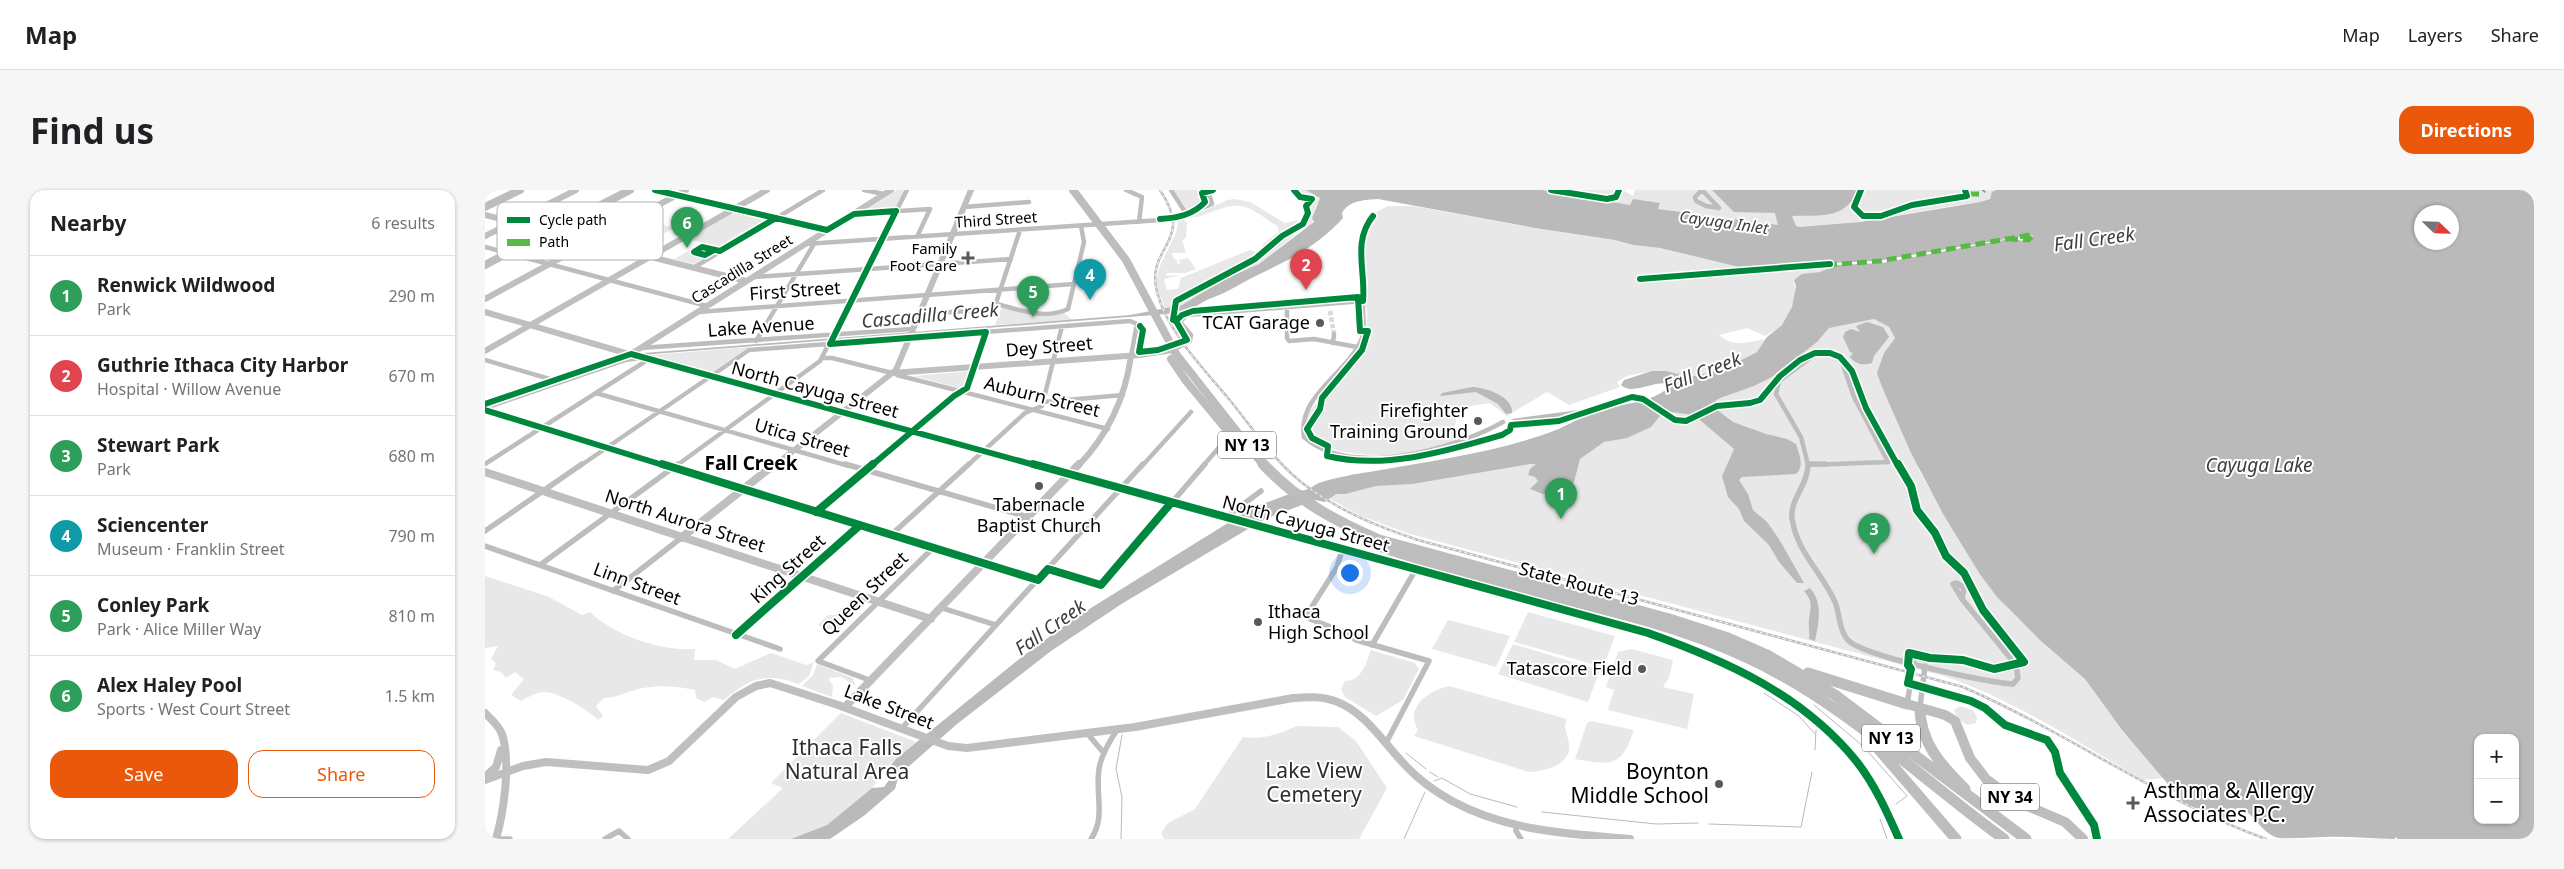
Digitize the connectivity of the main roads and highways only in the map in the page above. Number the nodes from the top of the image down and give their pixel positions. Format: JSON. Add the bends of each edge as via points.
{"nodes":[{"id":1,"x":629,"y":190,"type":"edge"},
{"id":2,"x":1073,"y":190,"type":"edge"},
{"id":3,"x":517,"y":191,"type":"edge"},
{"id":4,"x":606,"y":202,"type":"edge"},
{"id":5,"x":485,"y":207,"type":"edge"},
{"id":6,"x":497,"y":259,"type":"edge"},
{"id":7,"x":485,"y":265,"type":"edge"},
{"id":8,"x":1171,"y":351,"type":"junction"},
{"id":9,"x":1281,"y":486,"type":"junction"},
{"id":10,"x":1316,"y":514,"type":"junction"},
{"id":11,"x":1788,"y":666,"type":"junction"},
{"id":12,"x":1907,"y":704,"type":"joint"},
{"id":13,"x":1920,"y":708,"type":"junction"},
{"id":14,"x":1854,"y":722,"type":"junction"},
{"id":15,"x":1988,"y":820,"type":"junction"},
{"id":16,"x":1956,"y":839,"type":"edge"},
{"id":17,"x":2004,"y":839,"type":"edge"},
{"id":18,"x":2026,"y":839,"type":"edge"},
{"id":19,"x":2083,"y":839,"type":"edge"}],
"edges":[{"from":1,"to":4,"type":"highway"},
{"from":2,"to":8,"type":"highway","number":"NY 13","via":[[1112,245]]},
{"from":3,"to":5,"type":"highway"},
{"from":6,"to":7,"type":"highway"},
{"from":8,"to":9,"type":"highway","name":"State Route 13","number":"NY 13"},
{"from":8,"to":9,"type":"highway","name":"State Route 13","number":"NY 13","via":[[1191,387]]},
{"from":9,"to":10,"type":"highway","name":"State Route 13","number":"NY 13"},
{"from":10,"to":11,"type":"highway","name":"State Route 13","number":"NY 13","via":[[1398,546],[1707,630]]},
{"from":10,"to":14,"type":"highway","name":"State Route 13","number":"NY 13","via":[[1356,537],[1422,561],[1712,643],[1779,674]]},
{"from":11,"to":12,"type":"highway","number":"NY 34"},
{"from":11,"to":15,"type":"highway","name":"State Route 13","number":"NY 13","via":[[1848,704]]},
{"from":12,"to":13,"type":"main road","number":"NY 34"},
{"from":13,"to":15,"type":"highway","via":[[1921,726],[1933,753]]},
{"from":13,"to":19,"type":"main road","number":"NY 34","via":[[1950,717],[1958,724],[1970,758],[1992,784],[2016,801],[2065,822]]},
{"from":14,"to":15,"type":"highway","name":"State Route 13","number":"NY 13"},
{"from":14,"to":16,"type":"highway"},
{"from":15,"to":17,"type":"highway","name":"State Route 13","number":"NY 13"},
{"from":15,"to":18,"type":"highway","name":"State Route 13","number":"NY 13","via":[[2006,825]]}]}
